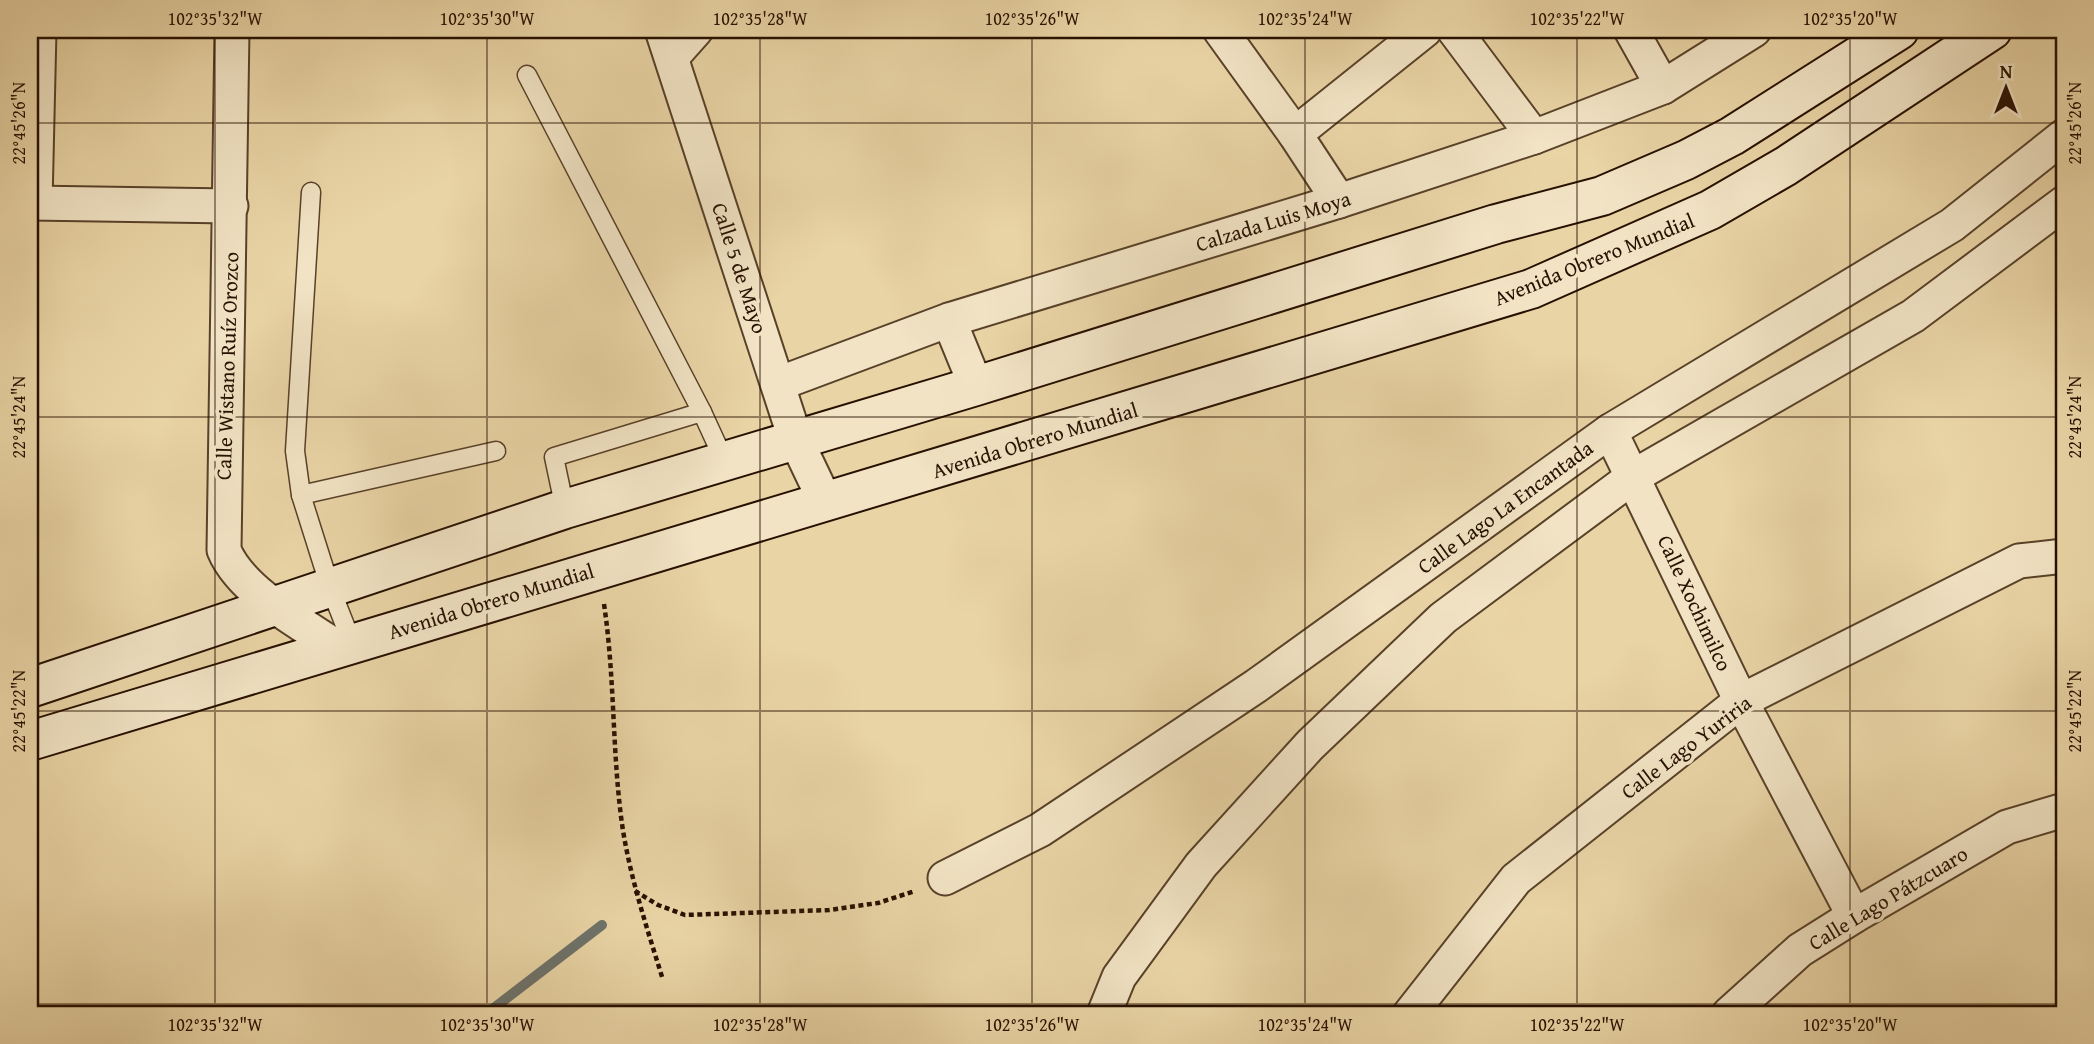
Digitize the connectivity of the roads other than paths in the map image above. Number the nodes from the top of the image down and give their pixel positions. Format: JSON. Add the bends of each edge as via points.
{"nodes":[{"id":1,"x":232,"y":30,"type":"edge"},
{"id":2,"x":696,"y":30,"type":"edge"},
{"id":3,"x":1220,"y":30,"type":"edge"},
{"id":4,"x":1426,"y":30,"type":"edge"},
{"id":5,"x":1454,"y":30,"type":"edge"},
{"id":6,"x":1631,"y":30,"type":"edge"},
{"id":7,"x":1754,"y":30,"type":"edge"},
{"id":8,"x":1899,"y":30,"type":"edge"},
{"id":9,"x":1992,"y":30,"type":"edge"},
{"id":10,"x":667,"y":43,"type":"edge"},
{"id":11,"x":36,"y":47,"type":"edge"},
{"id":12,"x":527,"y":75,"type":"dead end"},
{"id":13,"x":1663,"y":87,"type":"junction"},
{"id":14,"x":1295,"y":134,"type":"junction"},
{"id":15,"x":2064,"y":136,"type":"edge"},
{"id":16,"x":1534,"y":138,"type":"junction"},
{"id":17,"x":311,"y":192,"type":"dead end"},
{"id":18,"x":1339,"y":201,"type":"junction"},
{"id":19,"x":32,"y":203,"type":"edge"},
{"id":20,"x":2064,"y":203,"type":"edge"},
{"id":21,"x":231,"y":206,"type":"junction"},
{"id":22,"x":949,"y":320,"type":"junction"},
{"id":23,"x":778,"y":384,"type":"junction"},
{"id":24,"x":976,"y":386,"type":"junction"},
{"id":25,"x":702,"y":412,"type":"junction"},
{"id":26,"x":1610,"y":432,"type":"junction"},
{"id":27,"x":795,"y":438,"type":"junction"},
{"id":28,"x":496,"y":450,"type":"dead end"},
{"id":29,"x":724,"y":460,"type":"junction"},
{"id":30,"x":1634,"y":477,"type":"junction"},
{"id":31,"x":301,"y":495,"type":"junction"},
{"id":32,"x":826,"y":503,"type":"junction"},
{"id":33,"x":565,"y":509,"type":"junction"},
{"id":34,"x":2064,"y":556,"type":"edge"},
{"id":35,"x":330,"y":587,"type":"junction"},
{"id":36,"x":274,"y":606,"type":"junction"},
{"id":37,"x":344,"y":645,"type":"junction"},
{"id":38,"x":30,"y":688,"type":"edge"},
{"id":39,"x":1741,"y":701,"type":"junction"},
{"id":40,"x":30,"y":741,"type":"edge"},
{"id":41,"x":2064,"y":810,"type":"edge"},
{"id":42,"x":945,"y":878,"type":"road end"},
{"id":43,"x":1854,"y":916,"type":"junction"},
{"id":44,"x":1104,"y":1014,"type":"edge"},
{"id":45,"x":1410,"y":1014,"type":"edge"},
{"id":46,"x":1729,"y":1014,"type":"edge"}],
"edges":[{"from":1,"to":21,"type":"street","name":"Calle Wistano Ruíz Orozco"},
{"from":2,"to":10,"type":"street"},
{"from":3,"to":14,"type":"street"},
{"from":4,"to":14,"type":"street"},
{"from":5,"to":16,"type":"street"},
{"from":6,"to":13,"type":"street"},
{"from":7,"to":13,"type":"street","name":"Calzada Luis Moya"},
{"from":8,"to":24,"type":"main road","via":[[1732,136],[1602,196],[1496,224]]},
{"from":9,"to":32,"type":"main road","name":"Avenida Obrero Mundial","via":[[1710,211],[1531,289]]},
{"from":10,"to":23,"type":"street","name":"Calle 5 de Mayo"},
{"from":11,"to":19,"type":"street"},
{"from":12,"to":25,"type":"lane"},
{"from":13,"to":16,"type":"street","name":"Calzada Luis Moya"},
{"from":14,"to":18,"type":"street"},
{"from":15,"to":26,"type":"street","name":"Calle Lago La Encantada","via":[[1952,225]]},
{"from":16,"to":18,"type":"street","name":"Calzada Luis Moya"},
{"from":17,"to":31,"type":"lane","via":[[295,451]]},
{"from":18,"to":22,"type":"street","name":"Calzada Luis Moya"},
{"from":19,"to":21,"type":"street"},
{"from":20,"to":30,"type":"street","via":[[1913,316]]},
{"from":21,"to":36,"type":"street","name":"Calle Wistano Ruíz Orozco","via":[[222,534],[230,564]]},
{"from":22,"to":23,"type":"street","name":"Calzada Luis Moya"},
{"from":22,"to":24,"type":"street"},
{"from":23,"to":27,"type":"street","name":"Calle 5 de Mayo"},
{"from":24,"to":27,"type":"main road"},
{"from":25,"to":29,"type":"lane"},
{"from":25,"to":33,"type":"lane","via":[[554,457]]},
{"from":26,"to":30,"type":"street","name":"Calle Xochimilco"},
{"from":26,"to":42,"type":"street","name":"Calle Lago La Encantada","via":[[1256,686],[1040,830]]},
{"from":27,"to":29,"type":"main road"},
{"from":27,"to":32,"type":"street","name":"Calle 5 de Mayo"},
{"from":28,"to":31,"type":"lane"},
{"from":29,"to":33,"type":"main road"},
{"from":30,"to":39,"type":"street","name":"Calle Xochimilco"},
{"from":30,"to":44,"type":"street","via":[[1443,618],[1310,745],[1201,865],[1119,977]]},
{"from":31,"to":35,"type":"lane"},
{"from":32,"to":37,"type":"main road","name":"Avenida Obrero Mundial"},
{"from":33,"to":35,"type":"main road"},
{"from":34,"to":39,"type":"street","name":"Calle Lago Yuriria","via":[[2019,561]]},
{"from":35,"to":36,"type":"main road"},
{"from":35,"to":37,"type":"lane"},
{"from":36,"to":37,"type":"street","name":"Calle Wistano Ruíz Orozco"},
{"from":36,"to":38,"type":"main road"},
{"from":37,"to":40,"type":"main road","name":"Avenida Obrero Mundial"},
{"from":39,"to":43,"type":"street","name":"Calle Xochimilco"},
{"from":39,"to":45,"type":"street","name":"Calle Lago Yuriria","via":[[1516,879]]},
{"from":41,"to":43,"type":"street","name":"Calle Lago Pátzcuaro","via":[[2007,827]]},
{"from":43,"to":46,"type":"street","name":"Calle Lago Pátzcuaro","via":[[1800,950]]}]}
